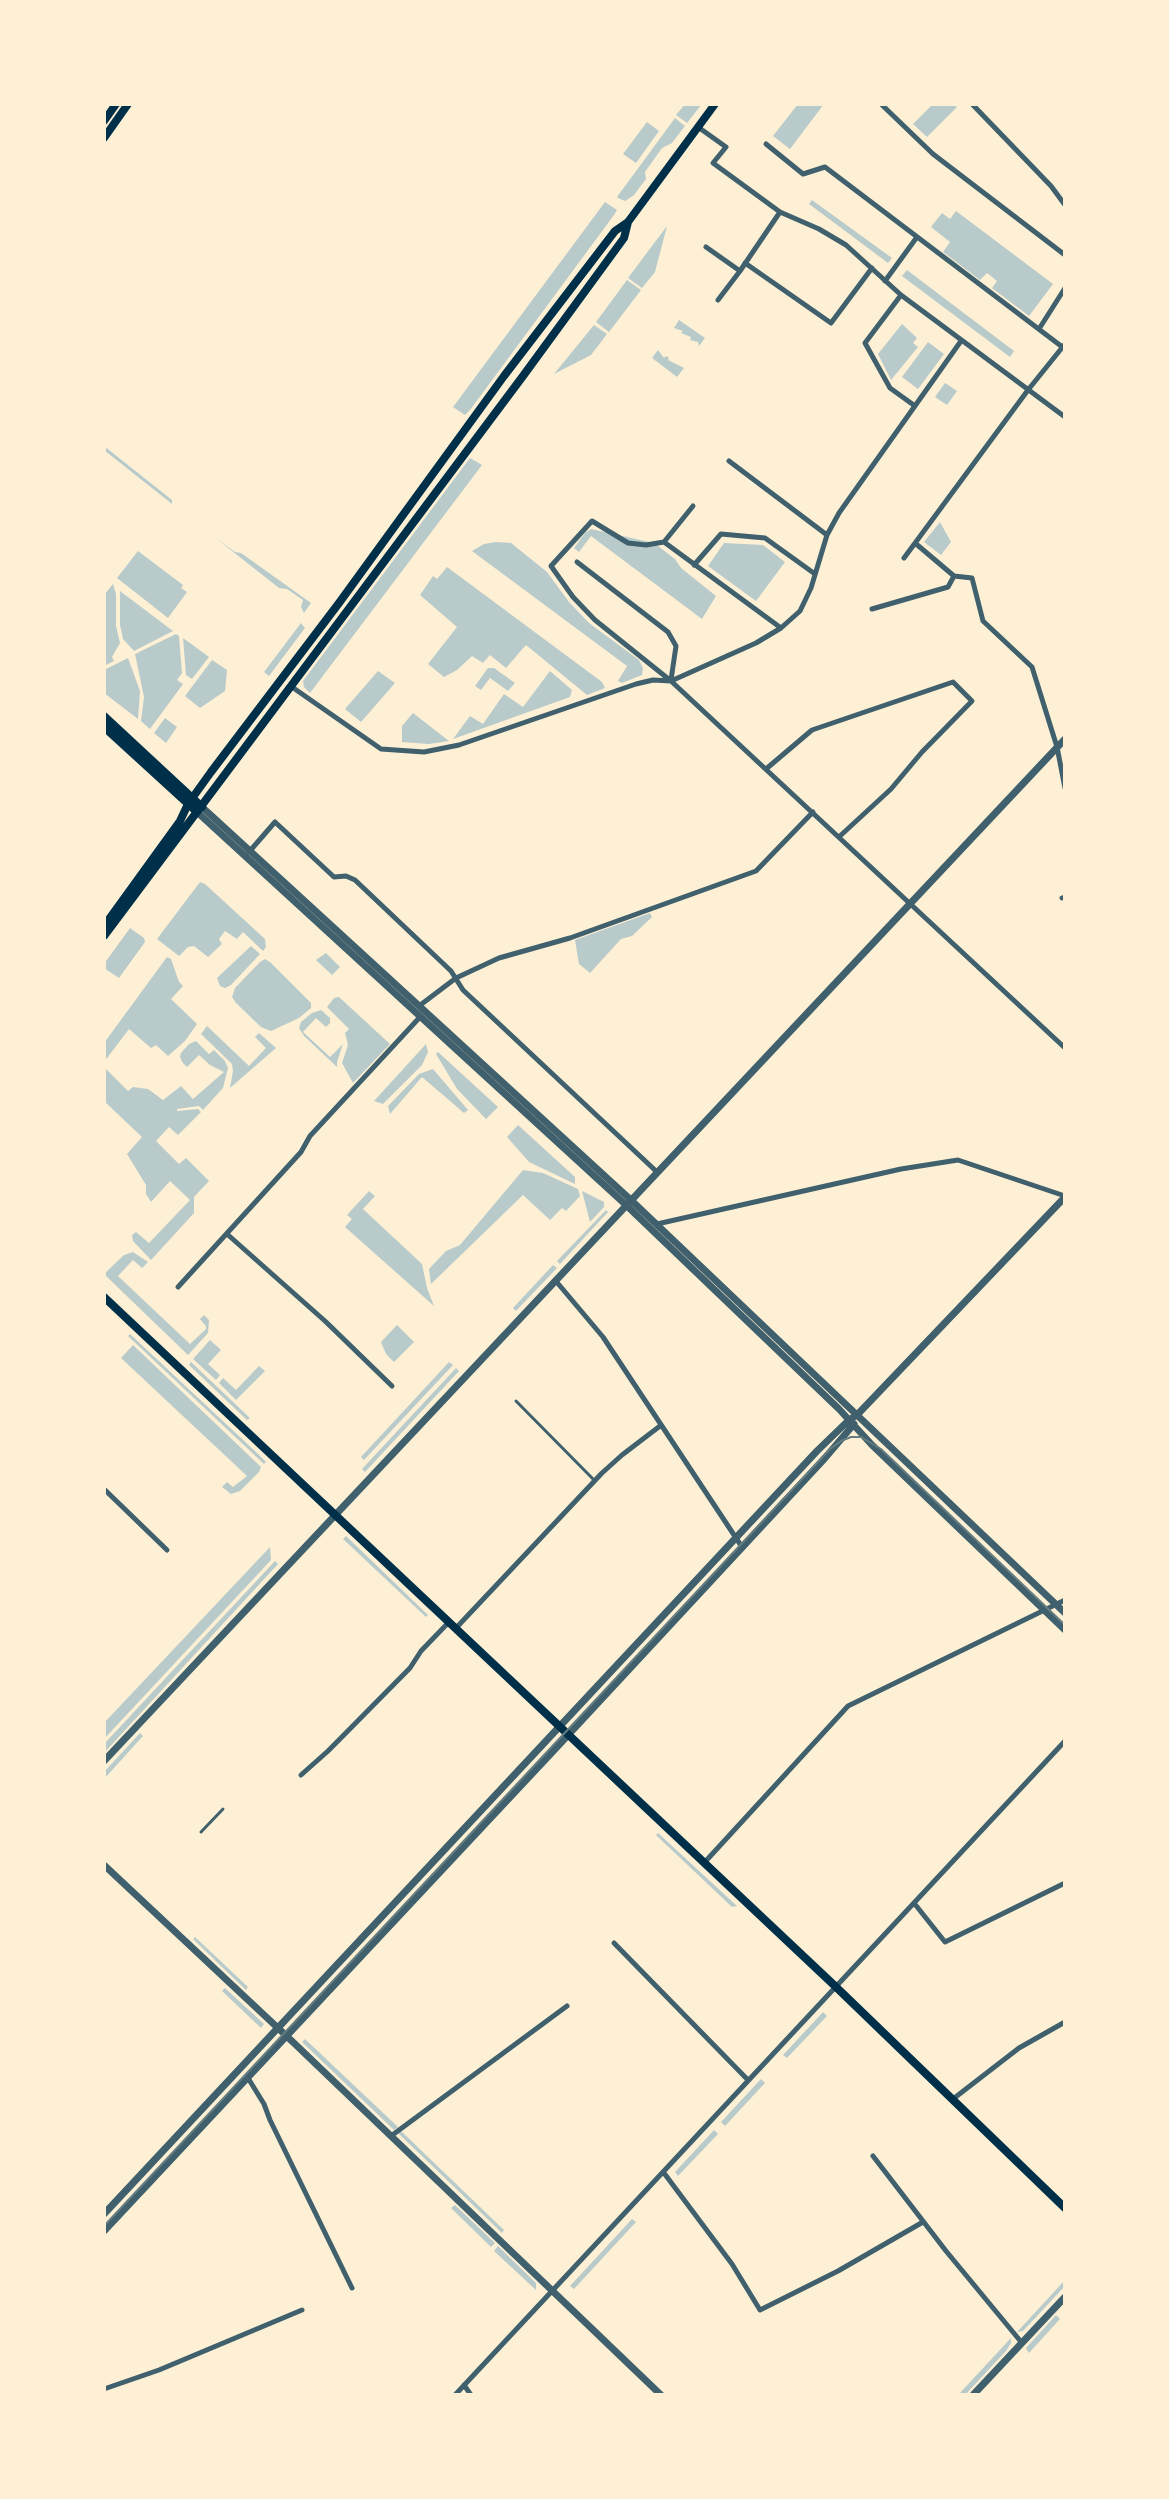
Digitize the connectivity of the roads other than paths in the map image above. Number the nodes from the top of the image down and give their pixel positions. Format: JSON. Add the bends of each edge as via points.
{"nodes":[{"id":1,"x":116,"y":104,"type":"edge"},
{"id":2,"x":128,"y":104,"type":"edge"},
{"id":3,"x":715,"y":104,"type":"edge"},
{"id":4,"x":881,"y":104,"type":"edge"},
{"id":5,"x":972,"y":104,"type":"edge"},
{"id":6,"x":104,"y":121,"type":"edge"},
{"id":7,"x":698,"y":127,"type":"junction"},
{"id":8,"x":104,"y":138,"type":"edge"},
{"id":9,"x":766,"y":144,"type":"dead end"},
{"id":10,"x":1065,"y":205,"type":"edge"},
{"id":11,"x":780,"y":212,"type":"junction"},
{"id":12,"x":628,"y":222,"type":"junction"},
{"id":13,"x":917,"y":237,"type":"junction"},
{"id":14,"x":706,"y":247,"type":"dead end"},
{"id":15,"x":1065,"y":255,"type":"edge"},
{"id":16,"x":745,"y":263,"type":"junction"},
{"id":17,"x":872,"y":268,"type":"junction"},
{"id":18,"x":740,"y":271,"type":"junction"},
{"id":19,"x":885,"y":281,"type":"junction"},
{"id":20,"x":1065,"y":288,"type":"edge"},
{"id":21,"x":901,"y":295,"type":"junction"},
{"id":22,"x":718,"y":300,"type":"dead end"},
{"id":23,"x":1039,"y":329,"type":"junction"},
{"id":24,"x":961,"y":341,"type":"junction"},
{"id":25,"x":1064,"y":347,"type":"edge"},
{"id":26,"x":1028,"y":390,"type":"junction"},
{"id":27,"x":915,"y":406,"type":"junction"},
{"id":28,"x":1065,"y":417,"type":"edge"},
{"id":29,"x":729,"y":461,"type":"dead end"},
{"id":30,"x":693,"y":506,"type":"dead end"},
{"id":31,"x":827,"y":535,"type":"junction"},
{"id":32,"x":664,"y":542,"type":"junction"},
{"id":33,"x":915,"y":543,"type":"junction"},
{"id":34,"x":904,"y":558,"type":"dead end"},
{"id":35,"x":577,"y":562,"type":"dead end"},
{"id":36,"x":694,"y":565,"type":"junction"},
{"id":37,"x":815,"y":575,"type":"junction"},
{"id":38,"x":954,"y":576,"type":"junction"},
{"id":39,"x":872,"y":609,"type":"dead end"},
{"id":40,"x":781,"y":628,"type":"junction"},
{"id":41,"x":671,"y":681,"type":"junction"},
{"id":42,"x":292,"y":687,"type":"junction"},
{"id":43,"x":104,"y":716,"type":"edge"},
{"id":44,"x":104,"y":727,"type":"edge"},
{"id":45,"x":1065,"y":739,"type":"edge"},
{"id":46,"x":1057,"y":747,"type":"junction"},
{"id":47,"x":766,"y":769,"type":"junction"},
{"id":48,"x":1065,"y":788,"type":"edge"},
{"id":49,"x":190,"y":801,"type":"junction"},
{"id":50,"x":199,"y":810,"type":"junction"},
{"id":51,"x":813,"y":812,"type":"junction"},
{"id":52,"x":840,"y":836,"type":"junction"},
{"id":53,"x":249,"y":852,"type":"junction"},
{"id":54,"x":910,"y":903,"type":"junction"},
{"id":55,"x":104,"y":926,"type":"edge"},
{"id":56,"x":104,"y":936,"type":"edge"},
{"id":57,"x":456,"y":978,"type":"junction"},
{"id":58,"x":422,"y":1012,"type":"junction"},
{"id":59,"x":1065,"y":1048,"type":"edge"},
{"id":60,"x":657,"y":1172,"type":"junction"},
{"id":61,"x":1065,"y":1196,"type":"edge"},
{"id":62,"x":628,"y":1202,"type":"junction"},
{"id":63,"x":657,"y":1224,"type":"junction"},
{"id":64,"x":227,"y":1234,"type":"junction"},
{"id":65,"x":555,"y":1279,"type":"junction"},
{"id":66,"x":178,"y":1287,"type":"dead end"},
{"id":67,"x":104,"y":1297,"type":"edge"},
{"id":68,"x":392,"y":1386,"type":"dead end"},
{"id":69,"x":516,"y":1401,"type":"dead end"},
{"id":70,"x":857,"y":1415,"type":"junction"},
{"id":71,"x":851,"y":1422,"type":"junction"},
{"id":72,"x":660,"y":1426,"type":"junction"},
{"id":73,"x":595,"y":1481,"type":"junction"},
{"id":74,"x":104,"y":1489,"type":"edge"},
{"id":75,"x":335,"y":1514,"type":"junction"},
{"id":76,"x":735,"y":1538,"type":"junction"},
{"id":77,"x":742,"y":1548,"type":"junction"},
{"id":78,"x":167,"y":1550,"type":"dead end"},
{"id":79,"x":1065,"y":1600,"type":"edge"},
{"id":80,"x":1055,"y":1604,"type":"junction"},
{"id":81,"x":1044,"y":1610,"type":"junction"},
{"id":82,"x":1065,"y":1613,"type":"edge"},
{"id":83,"x":452,"y":1625,"type":"junction"},
{"id":84,"x":1065,"y":1630,"type":"edge"},
{"id":85,"x":560,"y":1728,"type":"junction"},
{"id":86,"x":568,"y":1736,"type":"junction"},
{"id":87,"x":1065,"y":1741,"type":"edge"},
{"id":88,"x":104,"y":1761,"type":"edge"},
{"id":89,"x":301,"y":1775,"type":"dead end"},
{"id":90,"x":223,"y":1809,"type":"dead end"},
{"id":91,"x":201,"y":1832,"type":"dead end"},
{"id":92,"x":704,"y":1863,"type":"junction"},
{"id":93,"x":104,"y":1865,"type":"edge"},
{"id":94,"x":1065,"y":1883,"type":"edge"},
{"id":95,"x":914,"y":1903,"type":"junction"},
{"id":96,"x":614,"y":1943,"type":"dead end"},
{"id":97,"x":835,"y":1986,"type":"junction"},
{"id":98,"x":567,"y":2006,"type":"dead end"},
{"id":99,"x":1065,"y":2022,"type":"edge"},
{"id":100,"x":279,"y":2029,"type":"junction"},
{"id":101,"x":287,"y":2037,"type":"junction"},
{"id":102,"x":248,"y":2078,"type":"junction"},
{"id":103,"x":748,"y":2080,"type":"junction"},
{"id":104,"x":952,"y":2099,"type":"junction"},
{"id":105,"x":391,"y":2136,"type":"junction"},
{"id":106,"x":873,"y":2156,"type":"dead end"},
{"id":107,"x":664,"y":2173,"type":"junction"},
{"id":108,"x":1065,"y":2208,"type":"edge"},
{"id":109,"x":104,"y":2214,"type":"edge"},
{"id":110,"x":923,"y":2222,"type":"junction"},
{"id":111,"x":105,"y":2228,"type":"edge"},
{"id":112,"x":352,"y":2288,"type":"dead end"},
{"id":113,"x":553,"y":2291,"type":"junction"},
{"id":114,"x":1065,"y":2297,"type":"edge"},
{"id":115,"x":302,"y":2310,"type":"dead end"},
{"id":116,"x":1022,"y":2343,"type":"junction"},
{"id":117,"x":464,"y":2385,"type":"junction"},
{"id":118,"x":104,"y":2389,"type":"edge"},
{"id":119,"x":455,"y":2395,"type":"edge"},
{"id":120,"x":471,"y":2395,"type":"edge"},
{"id":121,"x":661,"y":2395,"type":"edge"},
{"id":122,"x":973,"y":2395,"type":"edge"}],
"edges":[{"from":1,"to":6,"type":"main road"},
{"from":2,"to":8,"type":"main road"},
{"from":3,"to":7,"type":"main road"},
{"from":4,"to":15,"type":"street","via":[[933,154]]},
{"from":5,"to":10,"type":"street"},
{"from":7,"to":11,"type":"street","via":[[726,147],[713,163]]},
{"from":7,"to":12,"type":"main road"},
{"from":9,"to":13,"type":"street","via":[[803,174],[825,167]]},
{"from":11,"to":16,"type":"street"},
{"from":11,"to":17,"type":"street","via":[[833,236]]},
{"from":12,"to":42,"type":"main road","via":[[624,238]]},
{"from":12,"to":49,"type":"main road","via":[[615,231],[504,376]]},
{"from":13,"to":19,"type":"street"},
{"from":13,"to":23,"type":"street"},
{"from":14,"to":18,"type":"street"},
{"from":16,"to":17,"type":"street","via":[[831,323]]},
{"from":16,"to":18,"type":"street"},
{"from":17,"to":19,"type":"street"},
{"from":18,"to":22,"type":"street"},
{"from":19,"to":21,"type":"street"},
{"from":20,"to":23,"type":"street"},
{"from":21,"to":24,"type":"street"},
{"from":21,"to":27,"type":"street","via":[[865,343],[890,388]]},
{"from":23,"to":25,"type":"street"},
{"from":24,"to":26,"type":"street"},
{"from":24,"to":27,"type":"street"},
{"from":25,"to":26,"type":"street"},
{"from":26,"to":28,"type":"street"},
{"from":26,"to":33,"type":"street"},
{"from":27,"to":31,"type":"street"},
{"from":29,"to":31,"type":"street"},
{"from":30,"to":32,"type":"street"},
{"from":31,"to":37,"type":"street"},
{"from":32,"to":36,"type":"street"},
{"from":32,"to":41,"type":"street","via":[[628,543],[592,521],[551,566],[595,620]]},
{"from":33,"to":34,"type":"street"},
{"from":33,"to":38,"type":"street"},
{"from":35,"to":41,"type":"street","via":[[668,632],[676,646]]},
{"from":36,"to":37,"type":"street","via":[[721,534],[736,535],[765,538]]},
{"from":36,"to":40,"type":"street"},
{"from":37,"to":40,"type":"street","via":[[800,611]]},
{"from":38,"to":39,"type":"street","via":[[948,587]]},
{"from":38,"to":46,"type":"street","via":[[972,578],[983,621],[1032,667]]},
{"from":40,"to":41,"type":"street"},
{"from":41,"to":42,"type":"street","via":[[636,684],[459,745],[424,752],[381,749]]},
{"from":41,"to":47,"type":"street"},
{"from":42,"to":50,"type":"main road"},
{"from":43,"to":49,"type":"main road"},
{"from":44,"to":49,"type":"main road"},
{"from":45,"to":46,"type":"street"},
{"from":46,"to":48,"type":"street"},
{"from":46,"to":54,"type":"street"},
{"from":47,"to":51,"type":"street"},
{"from":47,"to":52,"type":"street","via":[[812,730],[953,682],[972,701]]},
{"from":49,"to":50,"type":"main road"},
{"from":49,"to":55,"type":"main road"},
{"from":50,"to":53,"type":"street"},
{"from":50,"to":56,"type":"main road"},
{"from":50,"to":58,"type":"street"},
{"from":51,"to":52,"type":"street"},
{"from":51,"to":57,"type":"street","via":[[756,871],[499,958]]},
{"from":52,"to":54,"type":"street"},
{"from":53,"to":57,"type":"street","via":[[275,822],[334,877],[355,880]]},
{"from":53,"to":58,"type":"street"},
{"from":54,"to":59,"type":"street"},
{"from":54,"to":60,"type":"street"},
{"from":57,"to":58,"type":"street"},
{"from":57,"to":60,"type":"street"},
{"from":58,"to":62,"type":"street"},
{"from":58,"to":64,"type":"street"},
{"from":60,"to":62,"type":"street"},
{"from":61,"to":63,"type":"street","via":[[958,1160]]},
{"from":61,"to":70,"type":"street"},
{"from":62,"to":63,"type":"street"},
{"from":62,"to":65,"type":"street"},
{"from":62,"to":71,"type":"street"},
{"from":63,"to":70,"type":"street"},
{"from":64,"to":66,"type":"street"},
{"from":64,"to":68,"type":"street"},
{"from":65,"to":72,"type":"street","via":[[603,1337]]},
{"from":65,"to":75,"type":"street"},
{"from":67,"to":75,"type":"main road"},
{"from":69,"to":73,"type":"lane"},
{"from":70,"to":71,"type":"street"},
{"from":70,"to":80,"type":"street"},
{"from":71,"to":76,"type":"street"},
{"from":71,"to":77,"type":"street"},
{"from":71,"to":81,"type":"street"},
{"from":72,"to":73,"type":"street"},
{"from":72,"to":76,"type":"street"},
{"from":73,"to":83,"type":"street"},
{"from":74,"to":78,"type":"street"},
{"from":75,"to":83,"type":"main road"},
{"from":75,"to":88,"type":"street"},
{"from":76,"to":77,"type":"street"},
{"from":76,"to":85,"type":"street"},
{"from":77,"to":86,"type":"street"},
{"from":79,"to":80,"type":"street"},
{"from":80,"to":81,"type":"street"},
{"from":80,"to":82,"type":"street"},
{"from":81,"to":84,"type":"street"},
{"from":81,"to":92,"type":"street","via":[[848,1706]]},
{"from":83,"to":85,"type":"main road"},
{"from":83,"to":89,"type":"street"},
{"from":85,"to":86,"type":"main road"},
{"from":85,"to":100,"type":"street"},
{"from":86,"to":92,"type":"main road"},
{"from":86,"to":101,"type":"street"},
{"from":87,"to":95,"type":"street"},
{"from":90,"to":91,"type":"lane"},
{"from":92,"to":97,"type":"main road"},
{"from":93,"to":100,"type":"street"},
{"from":94,"to":95,"type":"street","via":[[945,1942]]},
{"from":95,"to":97,"type":"street"},
{"from":96,"to":103,"type":"street"},
{"from":97,"to":103,"type":"street"},
{"from":97,"to":104,"type":"main road"},
{"from":98,"to":105,"type":"street"},
{"from":99,"to":104,"type":"street","via":[[1019,2048]]},
{"from":100,"to":101,"type":"street"},
{"from":100,"to":109,"type":"street"},
{"from":101,"to":102,"type":"street"},
{"from":101,"to":105,"type":"street"},
{"from":102,"to":111,"type":"street"},
{"from":102,"to":112,"type":"street"},
{"from":103,"to":107,"type":"street"},
{"from":104,"to":108,"type":"main road"},
{"from":105,"to":113,"type":"street"},
{"from":106,"to":110,"type":"street"},
{"from":107,"to":110,"type":"street","via":[[760,2310]]},
{"from":107,"to":113,"type":"street"},
{"from":110,"to":116,"type":"street"},
{"from":113,"to":117,"type":"street"},
{"from":113,"to":121,"type":"street"},
{"from":114,"to":116,"type":"street"},
{"from":115,"to":118,"type":"street"},
{"from":116,"to":122,"type":"street"},
{"from":117,"to":119,"type":"street"},
{"from":117,"to":120,"type":"street"}]}
